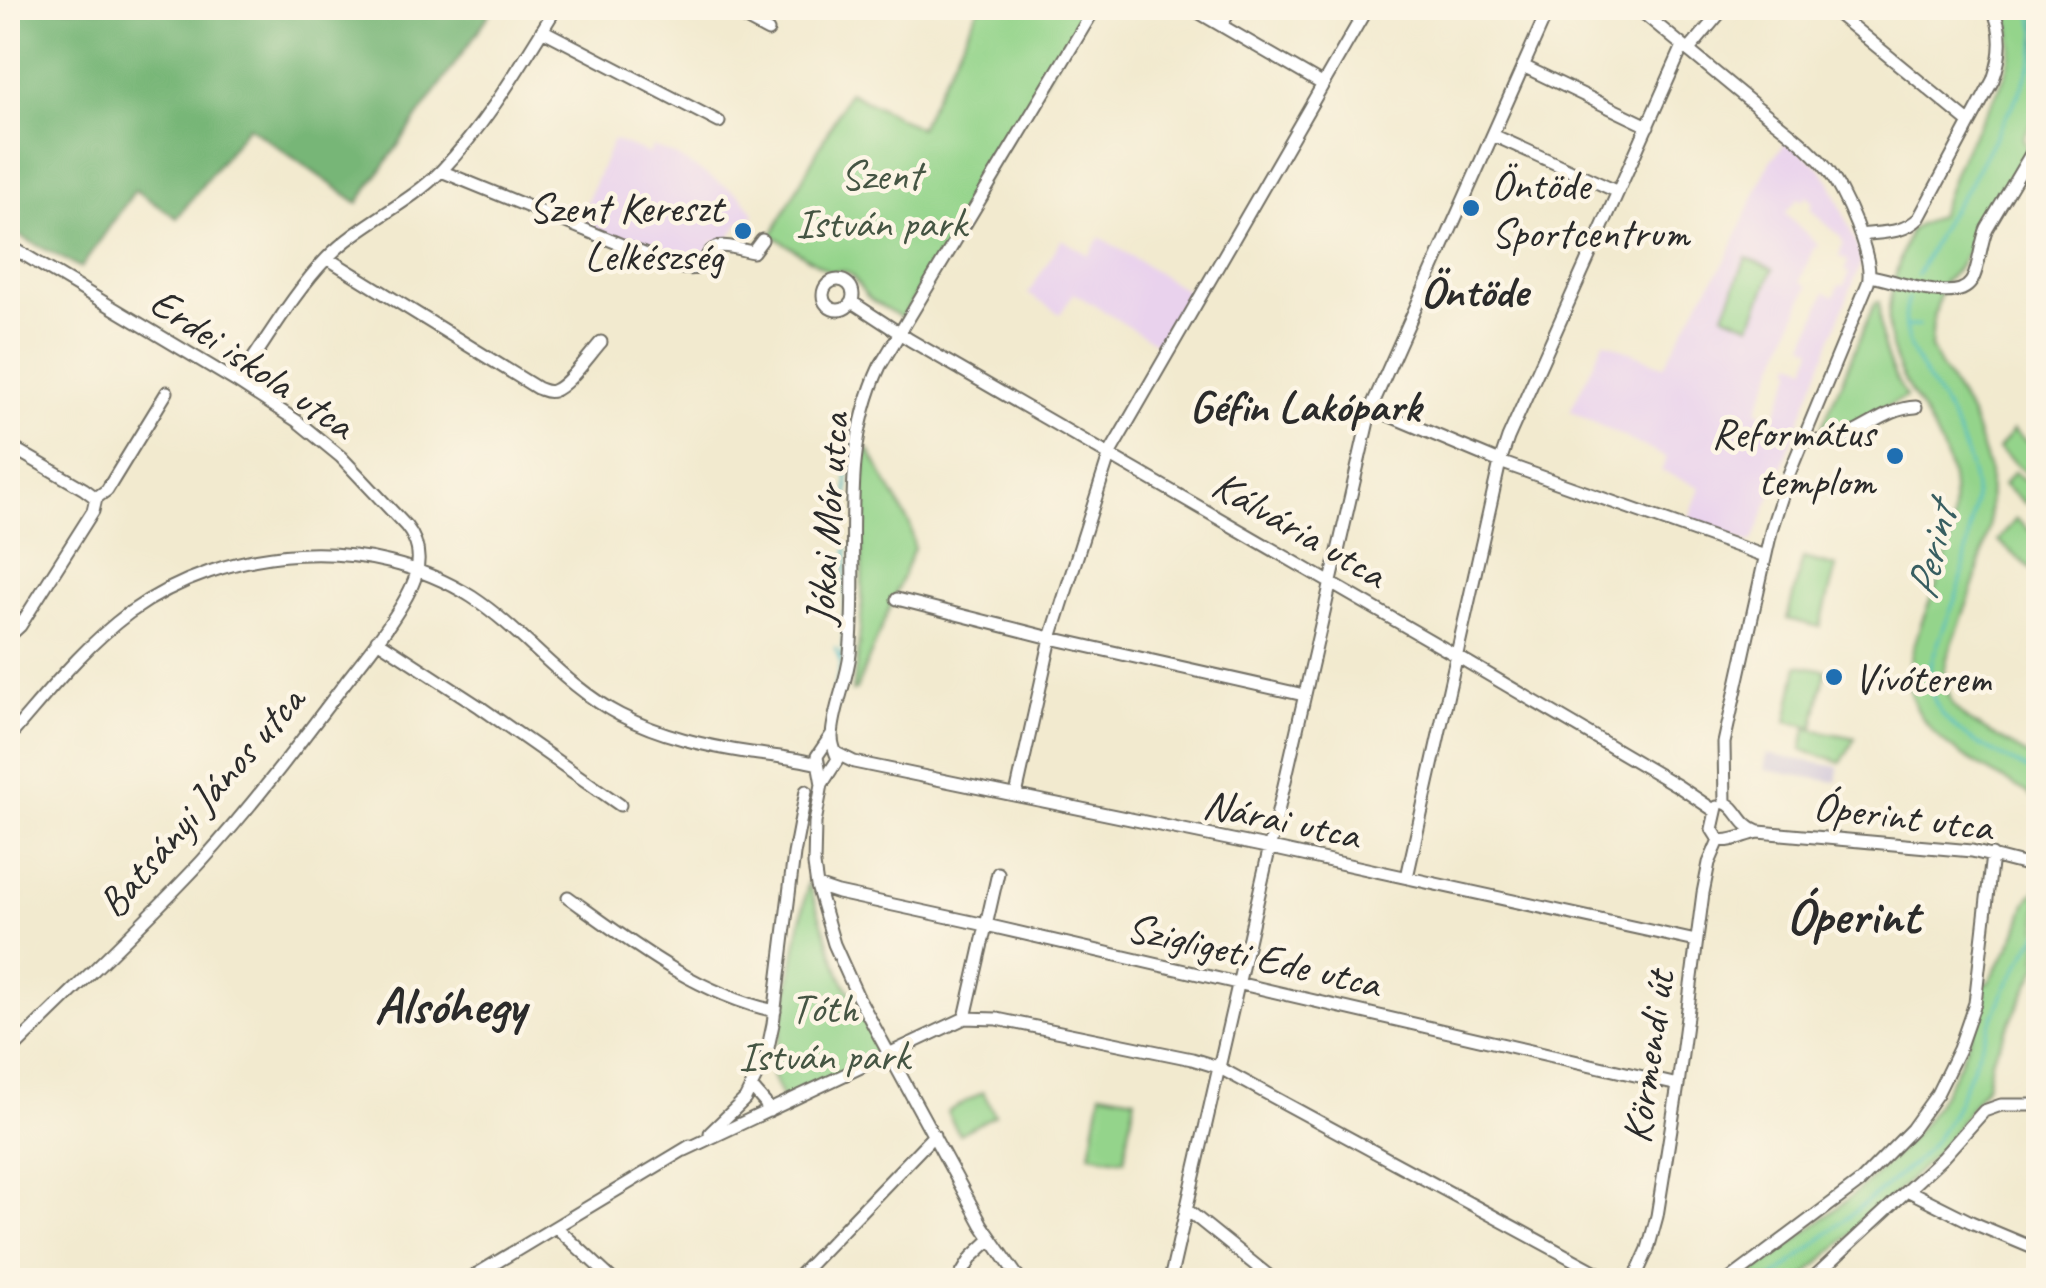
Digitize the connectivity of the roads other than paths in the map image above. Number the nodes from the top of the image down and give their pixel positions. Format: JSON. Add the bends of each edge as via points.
{"nodes":[{"id":1,"x":556,"y":8,"type":"edge"},
{"id":2,"x":725,"y":8,"type":"edge"},
{"id":3,"x":1094,"y":8,"type":"edge"},
{"id":4,"x":1191,"y":8,"type":"edge"},
{"id":5,"x":1232,"y":8,"type":"edge"},
{"id":6,"x":1368,"y":8,"type":"edge"},
{"id":7,"x":1548,"y":8,"type":"edge"},
{"id":8,"x":1637,"y":8,"type":"edge"},
{"id":9,"x":1724,"y":8,"type":"edge"},
{"id":10,"x":1830,"y":8,"type":"edge"},
{"id":11,"x":1992,"y":8,"type":"edge"},
{"id":12,"x":1221,"y":25,"type":"junction"},
{"id":13,"x":542,"y":30,"type":"junction"},
{"id":14,"x":768,"y":31,"type":"dead end"},
{"id":15,"x":1686,"y":48,"type":"junction"},
{"id":16,"x":1523,"y":66,"type":"junction"},
{"id":17,"x":1322,"y":84,"type":"junction"},
{"id":18,"x":719,"y":122,"type":"dead end"},
{"id":19,"x":1970,"y":123,"type":"junction"},
{"id":20,"x":1648,"y":126,"type":"junction"},
{"id":21,"x":1493,"y":134,"type":"junction"},
{"id":22,"x":2038,"y":142,"type":"edge"},
{"id":23,"x":440,"y":171,"type":"junction"},
{"id":24,"x":1618,"y":192,"type":"junction"},
{"id":25,"x":1860,"y":234,"type":"junction"},
{"id":26,"x":762,"y":240,"type":"dead end"},
{"id":27,"x":8,"y":245,"type":"edge"},
{"id":28,"x":327,"y":258,"type":"junction"},
{"id":29,"x":1870,"y":276,"type":"junction"},
{"id":30,"x":852,"y":302,"type":"dead end"},
{"id":31,"x":900,"y":333,"type":"junction"},
{"id":32,"x":602,"y":342,"type":"dead end"},
{"id":33,"x":238,"y":382,"type":"junction"},
{"id":34,"x":167,"y":392,"type":"dead end"},
{"id":35,"x":1916,"y":406,"type":"dead end"},
{"id":36,"x":1370,"y":408,"type":"junction"},
{"id":37,"x":1804,"y":438,"type":"junction"},
{"id":38,"x":8,"y":445,"type":"edge"},
{"id":39,"x":1110,"y":453,"type":"junction"},
{"id":40,"x":1500,"y":462,"type":"junction"},
{"id":41,"x":96,"y":498,"type":"junction"},
{"id":42,"x":1764,"y":556,"type":"junction"},
{"id":43,"x":417,"y":571,"type":"junction"},
{"id":44,"x":1331,"y":585,"type":"junction"},
{"id":45,"x":897,"y":599,"type":"dead end"},
{"id":46,"x":9,"y":637,"type":"edge"},
{"id":47,"x":1051,"y":638,"type":"junction"},
{"id":48,"x":377,"y":640,"type":"junction"},
{"id":49,"x":1457,"y":656,"type":"junction"},
{"id":50,"x":1304,"y":694,"type":"junction"},
{"id":51,"x":832,"y":734,"type":"junction"},
{"id":52,"x":8,"y":738,"type":"edge"},
{"id":53,"x":818,"y":758,"type":"junction"},
{"id":54,"x":835,"y":759,"type":"junction"},
{"id":55,"x":822,"y":784,"type":"junction"},
{"id":56,"x":806,"y":791,"type":"dead end"},
{"id":57,"x":1016,"y":795,"type":"junction"},
{"id":58,"x":620,"y":806,"type":"dead end"},
{"id":59,"x":1720,"y":807,"type":"junction"},
{"id":60,"x":1738,"y":817,"type":"junction"},
{"id":61,"x":1759,"y":832,"type":"junction"},
{"id":62,"x":1726,"y":840,"type":"junction"},
{"id":63,"x":1271,"y":848,"type":"junction"},
{"id":64,"x":1992,"y":855,"type":"junction"},
{"id":65,"x":2038,"y":868,"type":"edge"},
{"id":66,"x":998,"y":872,"type":"dead end"},
{"id":67,"x":1407,"y":877,"type":"junction"},
{"id":68,"x":817,"y":886,"type":"junction"},
{"id":69,"x":568,"y":897,"type":"dead end"},
{"id":70,"x":986,"y":924,"type":"junction"},
{"id":71,"x":1696,"y":941,"type":"junction"},
{"id":72,"x":1237,"y":984,"type":"junction"},
{"id":73,"x":775,"y":1011,"type":"junction"},
{"id":74,"x":965,"y":1018,"type":"junction"},
{"id":75,"x":8,"y":1054,"type":"edge"},
{"id":76,"x":890,"y":1054,"type":"junction"},
{"id":77,"x":1218,"y":1067,"type":"junction"},
{"id":78,"x":1678,"y":1084,"type":"junction"},
{"id":79,"x":752,"y":1088,"type":"junction"},
{"id":80,"x":2038,"y":1105,"type":"edge"},
{"id":81,"x":769,"y":1110,"type":"junction"},
{"id":82,"x":934,"y":1135,"type":"junction"},
{"id":83,"x":684,"y":1150,"type":"junction"},
{"id":84,"x":1909,"y":1190,"type":"junction"},
{"id":85,"x":1186,"y":1208,"type":"junction"},
{"id":86,"x":556,"y":1227,"type":"junction"},
{"id":87,"x":990,"y":1240,"type":"junction"},
{"id":88,"x":2038,"y":1250,"type":"edge"},
{"id":89,"x":467,"y":1280,"type":"edge"},
{"id":90,"x":613,"y":1280,"type":"edge"},
{"id":91,"x":796,"y":1280,"type":"edge"},
{"id":92,"x":958,"y":1280,"type":"edge"},
{"id":93,"x":1020,"y":1280,"type":"edge"},
{"id":94,"x":1170,"y":1280,"type":"edge"},
{"id":95,"x":1274,"y":1280,"type":"edge"},
{"id":96,"x":1610,"y":1280,"type":"edge"},
{"id":97,"x":1634,"y":1280,"type":"edge"},
{"id":98,"x":1729,"y":1280,"type":"edge"},
{"id":99,"x":1811,"y":1280,"type":"edge"}],
"edges":[{"from":1,"to":13,"type":"street"},
{"from":2,"to":14,"type":"street"},
{"from":3,"to":31,"type":"street","name":"Jókai Mór utca"},
{"from":4,"to":12,"type":"street"},
{"from":5,"to":12,"type":"street"},
{"from":6,"to":17,"type":"street"},
{"from":7,"to":16,"type":"street"},
{"from":8,"to":15,"type":"street"},
{"from":9,"to":15,"type":"street"},
{"from":10,"to":19,"type":"street"},
{"from":11,"to":19,"type":"street","via":[[1999,26],[1998,67]]},
{"from":12,"to":17,"type":"street"},
{"from":13,"to":18,"type":"street"},
{"from":13,"to":23,"type":"street","via":[[488,114]]},
{"from":15,"to":20,"type":"street"},
{"from":15,"to":25,"type":"street","via":[[1818,158]]},
{"from":16,"to":20,"type":"street"},
{"from":16,"to":21,"type":"street"},
{"from":17,"to":39,"type":"street"},
{"from":19,"to":25,"type":"street","via":[[1920,218],[1902,230]]},
{"from":20,"to":24,"type":"street"},
{"from":21,"to":24,"type":"street"},
{"from":21,"to":36,"type":"street"},
{"from":22,"to":29,"type":"street","via":[[1987,228],[1971,282],[1934,291]]},
{"from":23,"to":26,"type":"street","via":[[676,267],[698,269],[718,247],[753,252]]},
{"from":23,"to":28,"type":"street"},
{"from":24,"to":40,"type":"street"},
{"from":25,"to":29,"type":"street"},
{"from":27,"to":33,"type":"street","name":"Erdei iskola utca"},
{"from":28,"to":32,"type":"street","via":[[545,391],[564,384]]},
{"from":28,"to":33,"type":"street"},
{"from":29,"to":37,"type":"street","name":"Körmendi út"},
{"from":30,"to":31,"type":"street","name":"Kálvária utca"},
{"from":31,"to":39,"type":"street","name":"Kálvária utca"},
{"from":31,"to":51,"type":"street","name":"Jókai Mór utca","via":[[860,421],[850,656]]},
{"from":33,"to":43,"type":"street","name":"Erdei iskola utca","via":[[341,457],[414,536]]},
{"from":34,"to":41,"type":"street"},
{"from":35,"to":37,"type":"street","via":[[1835,441]]},
{"from":36,"to":40,"type":"street"},
{"from":36,"to":44,"type":"street"},
{"from":37,"to":42,"type":"street","name":"Körmendi út"},
{"from":38,"to":41,"type":"street"},
{"from":39,"to":44,"type":"street","name":"Kálvária utca"},
{"from":39,"to":47,"type":"street"},
{"from":40,"to":42,"type":"street"},
{"from":40,"to":49,"type":"street"},
{"from":41,"to":46,"type":"street"},
{"from":42,"to":59,"type":"street","name":"Körmendi út","via":[[1724,742]]},
{"from":43,"to":48,"type":"street","name":"Batsányi János utca"},
{"from":43,"to":52,"type":"street","via":[[316,554],[251,560],[195,577],[110,629]]},
{"from":43,"to":53,"type":"street","via":[[475,599],[587,693],[640,725],[690,742]]},
{"from":44,"to":49,"type":"street","name":"Kálvária utca"},
{"from":44,"to":50,"type":"street"},
{"from":45,"to":47,"type":"street"},
{"from":47,"to":50,"type":"street"},
{"from":47,"to":57,"type":"street"},
{"from":48,"to":58,"type":"street"},
{"from":48,"to":75,"type":"street","name":"Batsányi János utca","via":[[205,858]]},
{"from":49,"to":59,"type":"street","name":"Kálvária utca"},
{"from":49,"to":67,"type":"street"},
{"from":50,"to":63,"type":"street"},
{"from":51,"to":53,"type":"street","name":"Jókai Mór utca"},
{"from":51,"to":54,"type":"street","name":"Jókai Mór utca"},
{"from":53,"to":54,"type":"street","via":[[826,769]]},
{"from":53,"to":54,"type":"street","via":[[828,748]]},
{"from":53,"to":55,"type":"street"},
{"from":54,"to":55,"type":"street"},
{"from":54,"to":57,"type":"street","name":"Nárai utca"},
{"from":55,"to":68,"type":"street","via":[[814,834]]},
{"from":56,"to":73,"type":"street"},
{"from":57,"to":63,"type":"street","name":"Nárai utca"},
{"from":59,"to":60,"type":"street","via":[[1731,805]]},
{"from":59,"to":62,"type":"street","name":"Körmendi út","via":[[1713,832]]},
{"from":60,"to":61,"type":"street","name":"Óperint utca"},
{"from":60,"to":62,"type":"street","name":"Körmendi út","via":[[1738,828]]},
{"from":61,"to":62,"type":"street","name":"Óperint utca"},
{"from":61,"to":64,"type":"street","name":"Óperint utca"},
{"from":62,"to":71,"type":"street","name":"Körmendi út","via":[[1706,876]]},
{"from":63,"to":67,"type":"street","name":"Nárai utca"},
{"from":63,"to":72,"type":"street"},
{"from":64,"to":65,"type":"street","name":"Óperint utca"},
{"from":64,"to":98,"type":"street","via":[[1974,1003],[1937,1094],[1860,1182]]},
{"from":66,"to":70,"type":"street"},
{"from":67,"to":71,"type":"street","name":"Nárai utca"},
{"from":68,"to":70,"type":"street","name":"Szigligeti Ede utca"},
{"from":68,"to":76,"type":"street","via":[[844,969]]},
{"from":69,"to":73,"type":"street","via":[[663,964],[719,994]]},
{"from":70,"to":72,"type":"street","name":"Szigligeti Ede utca"},
{"from":70,"to":74,"type":"street"},
{"from":71,"to":78,"type":"street","name":"Körmendi út"},
{"from":72,"to":77,"type":"street"},
{"from":72,"to":78,"type":"street","name":"Szigligeti Ede utca"},
{"from":73,"to":79,"type":"street"},
{"from":74,"to":76,"type":"street"},
{"from":74,"to":77,"type":"street","via":[[997,1019]]},
{"from":76,"to":81,"type":"street"},
{"from":76,"to":82,"type":"street"},
{"from":77,"to":85,"type":"street"},
{"from":77,"to":96,"type":"street"},
{"from":78,"to":97,"type":"street","name":"Körmendi út","via":[[1656,1225]]},
{"from":79,"to":81,"type":"street"},
{"from":79,"to":83,"type":"street","via":[[730,1116]]},
{"from":80,"to":84,"type":"street","via":[[1984,1111]]},
{"from":81,"to":83,"type":"street"},
{"from":82,"to":87,"type":"street"},
{"from":82,"to":91,"type":"street"},
{"from":83,"to":86,"type":"street"},
{"from":84,"to":88,"type":"street"},
{"from":84,"to":99,"type":"street"},
{"from":85,"to":94,"type":"street"},
{"from":85,"to":95,"type":"street"},
{"from":86,"to":89,"type":"street"},
{"from":86,"to":90,"type":"street"},
{"from":87,"to":92,"type":"street"},
{"from":87,"to":93,"type":"street"}]}
